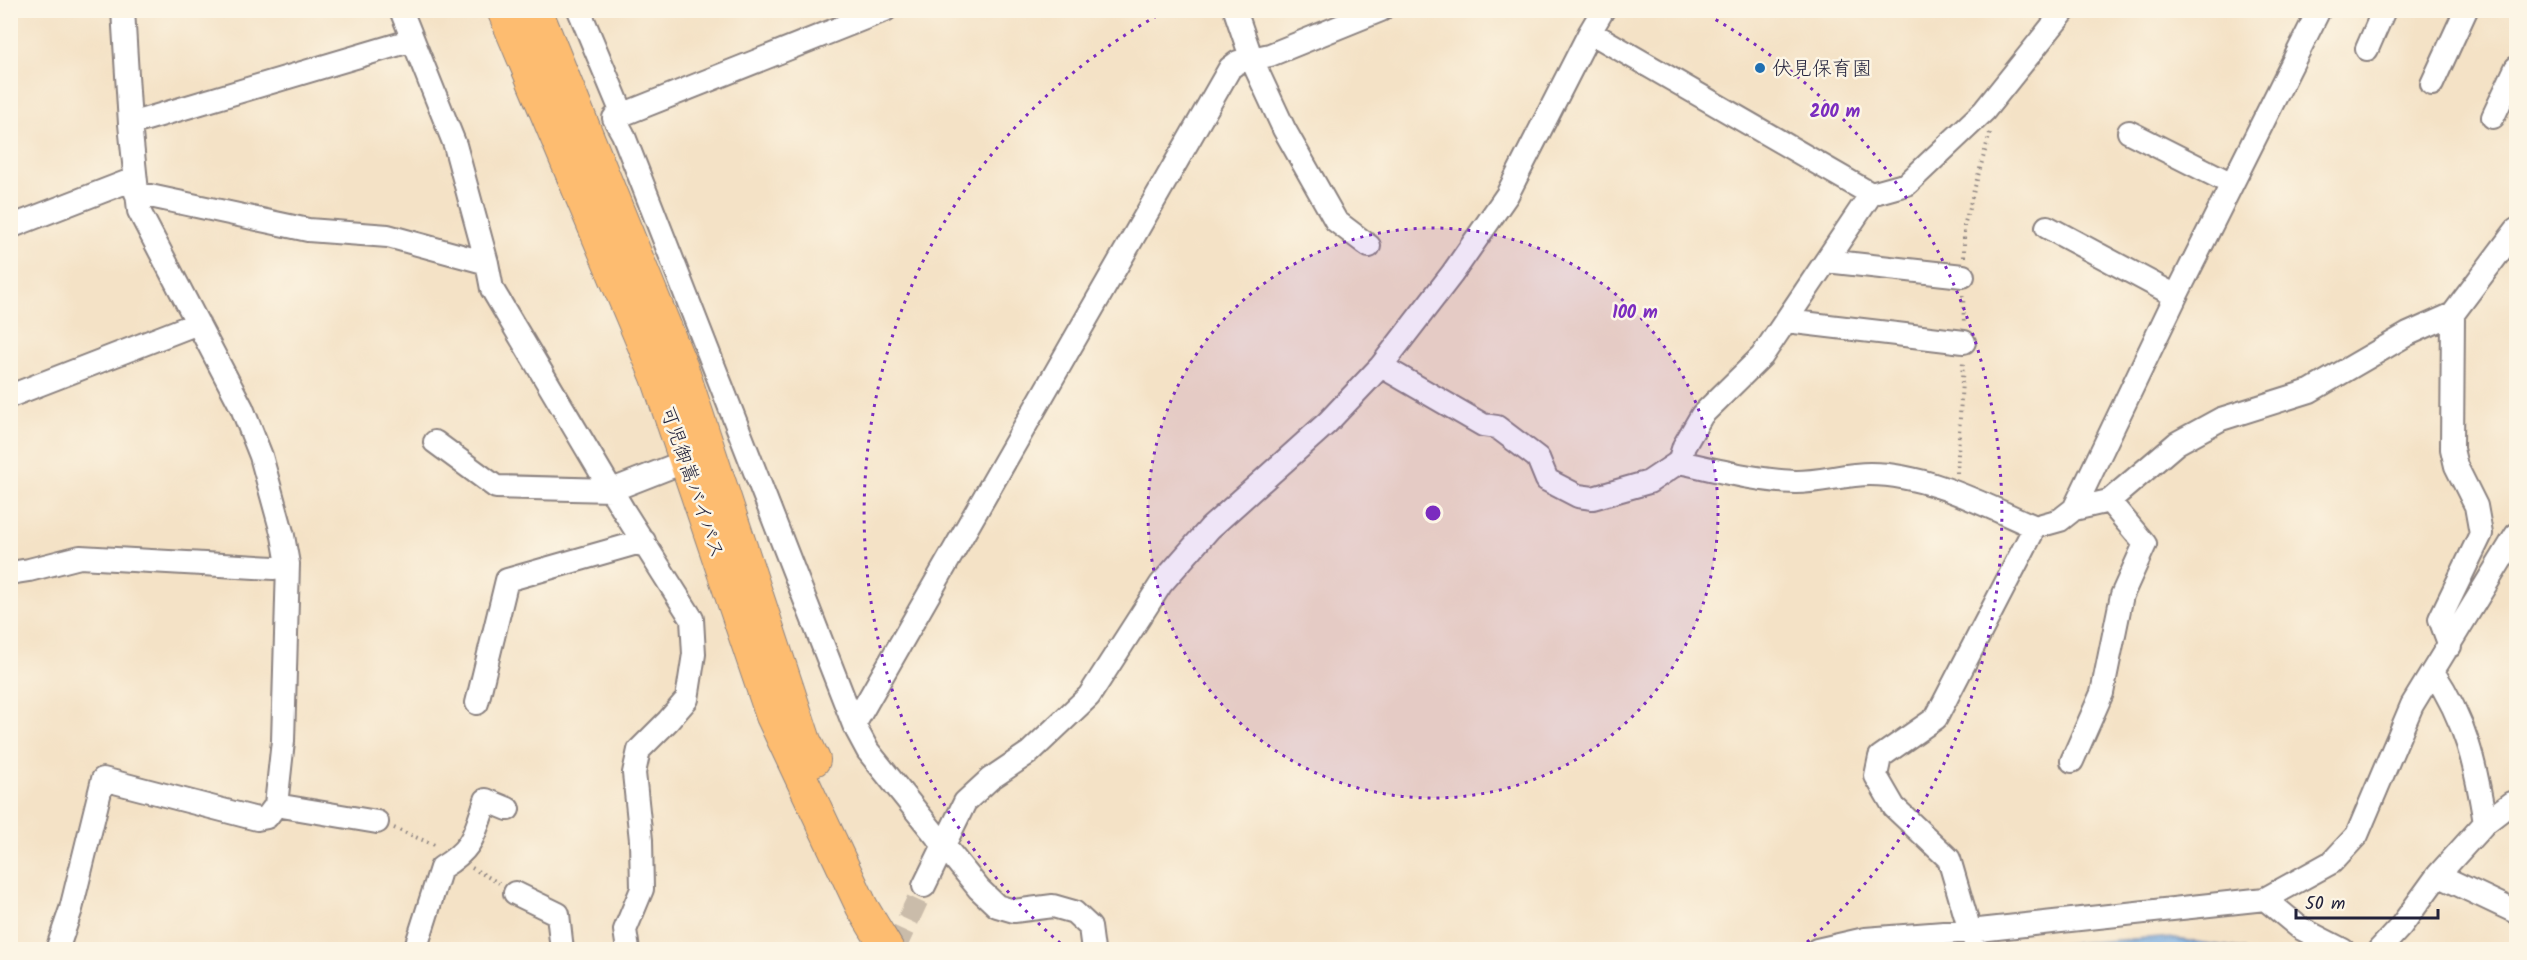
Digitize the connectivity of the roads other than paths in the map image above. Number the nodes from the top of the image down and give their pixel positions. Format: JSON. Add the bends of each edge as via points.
{"nodes":[{"id":1,"x":123,"y":10,"type":"edge"},
{"id":2,"x":401,"y":10,"type":"edge"},
{"id":3,"x":503,"y":10,"type":"edge"},
{"id":4,"x":536,"y":10,"type":"edge"},
{"id":5,"x":579,"y":10,"type":"edge"},
{"id":6,"x":885,"y":10,"type":"edge"},
{"id":7,"x":1235,"y":10,"type":"edge"},
{"id":8,"x":1381,"y":10,"type":"edge"},
{"id":9,"x":1603,"y":10,"type":"edge"},
{"id":10,"x":2065,"y":10,"type":"edge"},
{"id":11,"x":2319,"y":10,"type":"edge"},
{"id":12,"x":2384,"y":10,"type":"edge"},
{"id":13,"x":2466,"y":10,"type":"edge"},
{"id":14,"x":1590,"y":32,"type":"junction"},
{"id":15,"x":412,"y":40,"type":"junction"},
{"id":16,"x":2367,"y":49,"type":"dead end"},
{"id":17,"x":1252,"y":60,"type":"junction"},
{"id":18,"x":2517,"y":68,"type":"edge"},
{"id":19,"x":2432,"y":84,"type":"dead end"},
{"id":20,"x":622,"y":113,"type":"junction"},
{"id":21,"x":2493,"y":117,"type":"dead end"},
{"id":22,"x":130,"y":124,"type":"junction"},
{"id":23,"x":2129,"y":132,"type":"dead end"},
{"id":24,"x":2232,"y":184,"type":"junction"},
{"id":25,"x":135,"y":186,"type":"junction"},
{"id":26,"x":1871,"y":194,"type":"junction"},
{"id":27,"x":10,"y":227,"type":"edge"},
{"id":28,"x":2047,"y":227,"type":"dead end"},
{"id":29,"x":2517,"y":231,"type":"edge"},
{"id":30,"x":1369,"y":246,"type":"dead end"},
{"id":31,"x":1826,"y":261,"type":"junction"},
{"id":32,"x":487,"y":263,"type":"junction"},
{"id":33,"x":1963,"y":276,"type":"dead end"},
{"id":34,"x":2176,"y":296,"type":"junction"},
{"id":35,"x":2453,"y":314,"type":"junction"},
{"id":36,"x":1786,"y":321,"type":"junction"},
{"id":37,"x":198,"y":323,"type":"junction"},
{"id":38,"x":1964,"y":342,"type":"dead end"},
{"id":39,"x":1381,"y":366,"type":"junction"},
{"id":40,"x":10,"y":396,"type":"edge"},
{"id":41,"x":435,"y":442,"type":"dead end"},
{"id":42,"x":686,"y":461,"type":"junction"},
{"id":43,"x":1679,"y":462,"type":"junction"},
{"id":44,"x":612,"y":490,"type":"junction"},
{"id":45,"x":2109,"y":501,"type":"junction"},
{"id":46,"x":2074,"y":509,"type":"junction"},
{"id":47,"x":2035,"y":527,"type":"junction"},
{"id":48,"x":2517,"y":536,"type":"edge"},
{"id":49,"x":644,"y":541,"type":"junction"},
{"id":50,"x":288,"y":564,"type":"junction"},
{"id":51,"x":10,"y":573,"type":"edge"},
{"id":52,"x":2450,"y":646,"type":"junction"},
{"id":53,"x":2433,"y":672,"type":"junction"},
{"id":54,"x":477,"y":703,"type":"dead end"},
{"id":55,"x":854,"y":725,"type":"junction"},
{"id":56,"x":2072,"y":761,"type":"dead end"},
{"id":57,"x":2517,"y":802,"type":"edge"},
{"id":58,"x":276,"y":804,"type":"junction"},
{"id":59,"x":508,"y":809,"type":"dead end"},
{"id":60,"x":377,"y":822,"type":"dead end"},
{"id":61,"x":2485,"y":823,"type":"junction"},
{"id":62,"x":943,"y":846,"type":"junction"},
{"id":63,"x":2438,"y":875,"type":"junction"},
{"id":64,"x":924,"y":886,"type":"tunnel mouth"},
{"id":65,"x":515,"y":893,"type":"dead end"},
{"id":66,"x":2265,"y":899,"type":"junction"},
{"id":67,"x":2517,"y":912,"type":"edge"},
{"id":68,"x":1974,"y":940,"type":"edge"},
{"id":69,"x":57,"y":950,"type":"edge"},
{"id":70,"x":415,"y":950,"type":"edge"},
{"id":71,"x":562,"y":950,"type":"edge"},
{"id":72,"x":628,"y":950,"type":"edge"},
{"id":73,"x":890,"y":950,"type":"edge"},
{"id":74,"x":1094,"y":950,"type":"edge"},
{"id":75,"x":1817,"y":950,"type":"edge"},
{"id":76,"x":2343,"y":950,"type":"edge"},
{"id":77,"x":2379,"y":950,"type":"edge"}],
"edges":[{"from":1,"to":22,"type":"street"},
{"from":2,"to":15,"type":"street"},
{"from":3,"to":42,"type":"highway","name":"可児御嵩バイパス","via":[[657,377]]},
{"from":4,"to":73,"type":"highway","name":"可児御嵩バイパス","via":[[682,368],[805,741],[876,900]]},
{"from":5,"to":20,"type":"street"},
{"from":6,"to":20,"type":"street"},
{"from":7,"to":17,"type":"street"},
{"from":8,"to":17,"type":"street"},
{"from":9,"to":14,"type":"street"},
{"from":10,"to":26,"type":"street","via":[[1984,111],[1907,184]]},
{"from":11,"to":24,"type":"street"},
{"from":12,"to":16,"type":"street"},
{"from":13,"to":19,"type":"street"},
{"from":14,"to":26,"type":"street"},
{"from":14,"to":39,"type":"street","via":[[1507,195]]},
{"from":15,"to":22,"type":"street"},
{"from":15,"to":32,"type":"street","via":[[455,145]]},
{"from":17,"to":30,"type":"street","via":[[1284,129],[1336,221]]},
{"from":17,"to":55,"type":"street","via":[[1230,68]]},
{"from":18,"to":21,"type":"street"},
{"from":20,"to":55,"type":"street","via":[[614,118]]},
{"from":22,"to":25,"type":"street"},
{"from":23,"to":24,"type":"street"},
{"from":24,"to":34,"type":"street"},
{"from":25,"to":27,"type":"street"},
{"from":25,"to":32,"type":"street","via":[[308,230],[388,236]]},
{"from":25,"to":37,"type":"street","via":[[139,211]]},
{"from":26,"to":31,"type":"street"},
{"from":28,"to":34,"type":"street"},
{"from":29,"to":35,"type":"street"},
{"from":31,"to":33,"type":"street"},
{"from":31,"to":36,"type":"street"},
{"from":32,"to":44,"type":"street","via":[[492,289]]},
{"from":34,"to":46,"type":"street"},
{"from":35,"to":45,"type":"street","via":[[2408,334],[2310,391],[2221,419],[2177,443]]},
{"from":35,"to":52,"type":"street","via":[[2452,449],[2476,506],[2481,534],[2440,619]]},
{"from":36,"to":38,"type":"street"},
{"from":36,"to":43,"type":"street","via":[[1762,356],[1702,415]]},
{"from":37,"to":40,"type":"street"},
{"from":37,"to":50,"type":"street","via":[[242,408],[261,456]]},
{"from":39,"to":43,"type":"street","via":[[1483,425],[1497,427],[1538,459],[1547,480],[1578,496],[1593,498],[1649,482]]},
{"from":39,"to":62,"type":"street","via":[[1327,423],[1210,528],[1161,584],[1089,696],[1030,752],[965,802]]},
{"from":41,"to":44,"type":"street","via":[[496,487]]},
{"from":42,"to":44,"type":"street"},
{"from":42,"to":73,"type":"highway","name":"可児御嵩バイパス","via":[[772,716],[862,907]]},
{"from":43,"to":47,"type":"street","via":[[1767,480],[1799,482],[1870,474],[1908,479],[1956,493]]},
{"from":44,"to":49,"type":"street"},
{"from":45,"to":46,"type":"street"},
{"from":45,"to":56,"type":"street","via":[[2145,544],[2122,595],[2102,693]]},
{"from":46,"to":47,"type":"street","via":[[2060,520]]},
{"from":47,"to":68,"type":"street","via":[[1936,718],[1880,757],[1876,776],[1894,807],[1949,859]]},
{"from":48,"to":52,"type":"street"},
{"from":49,"to":54,"type":"street","via":[[507,580]]},
{"from":49,"to":72,"type":"street","via":[[692,619],[694,654],[687,699],[639,750],[634,773],[642,889],[625,930]]},
{"from":50,"to":51,"type":"street","via":[[274,568],[80,557]]},
{"from":50,"to":58,"type":"street","via":[[283,741]]},
{"from":52,"to":53,"type":"street"},
{"from":53,"to":61,"type":"street","via":[[2457,711],[2478,778]]},
{"from":53,"to":66,"type":"street","via":[[2412,705],[2357,835],[2332,862]]},
{"from":55,"to":62,"type":"street","via":[[868,751]]},
{"from":57,"to":61,"type":"street","via":[[2511,802]]},
{"from":58,"to":60,"type":"street"},
{"from":58,"to":69,"type":"street","via":[[267,817],[256,819],[103,779]]},
{"from":59,"to":70,"type":"street","via":[[486,800],[470,846],[441,868]]},
{"from":61,"to":63,"type":"street"},
{"from":62,"to":64,"type":"street"},
{"from":62,"to":74,"type":"street","via":[[997,906],[1014,911],[1053,906],[1074,912],[1090,927]]},
{"from":63,"to":67,"type":"street"},
{"from":63,"to":77,"type":"street"},
{"from":65,"to":71,"type":"street","via":[[558,914]]},
{"from":66,"to":68,"type":"street"},
{"from":66,"to":76,"type":"street","via":[[2300,928]]},
{"from":68,"to":75,"type":"street","via":[[1865,939]]}]}
